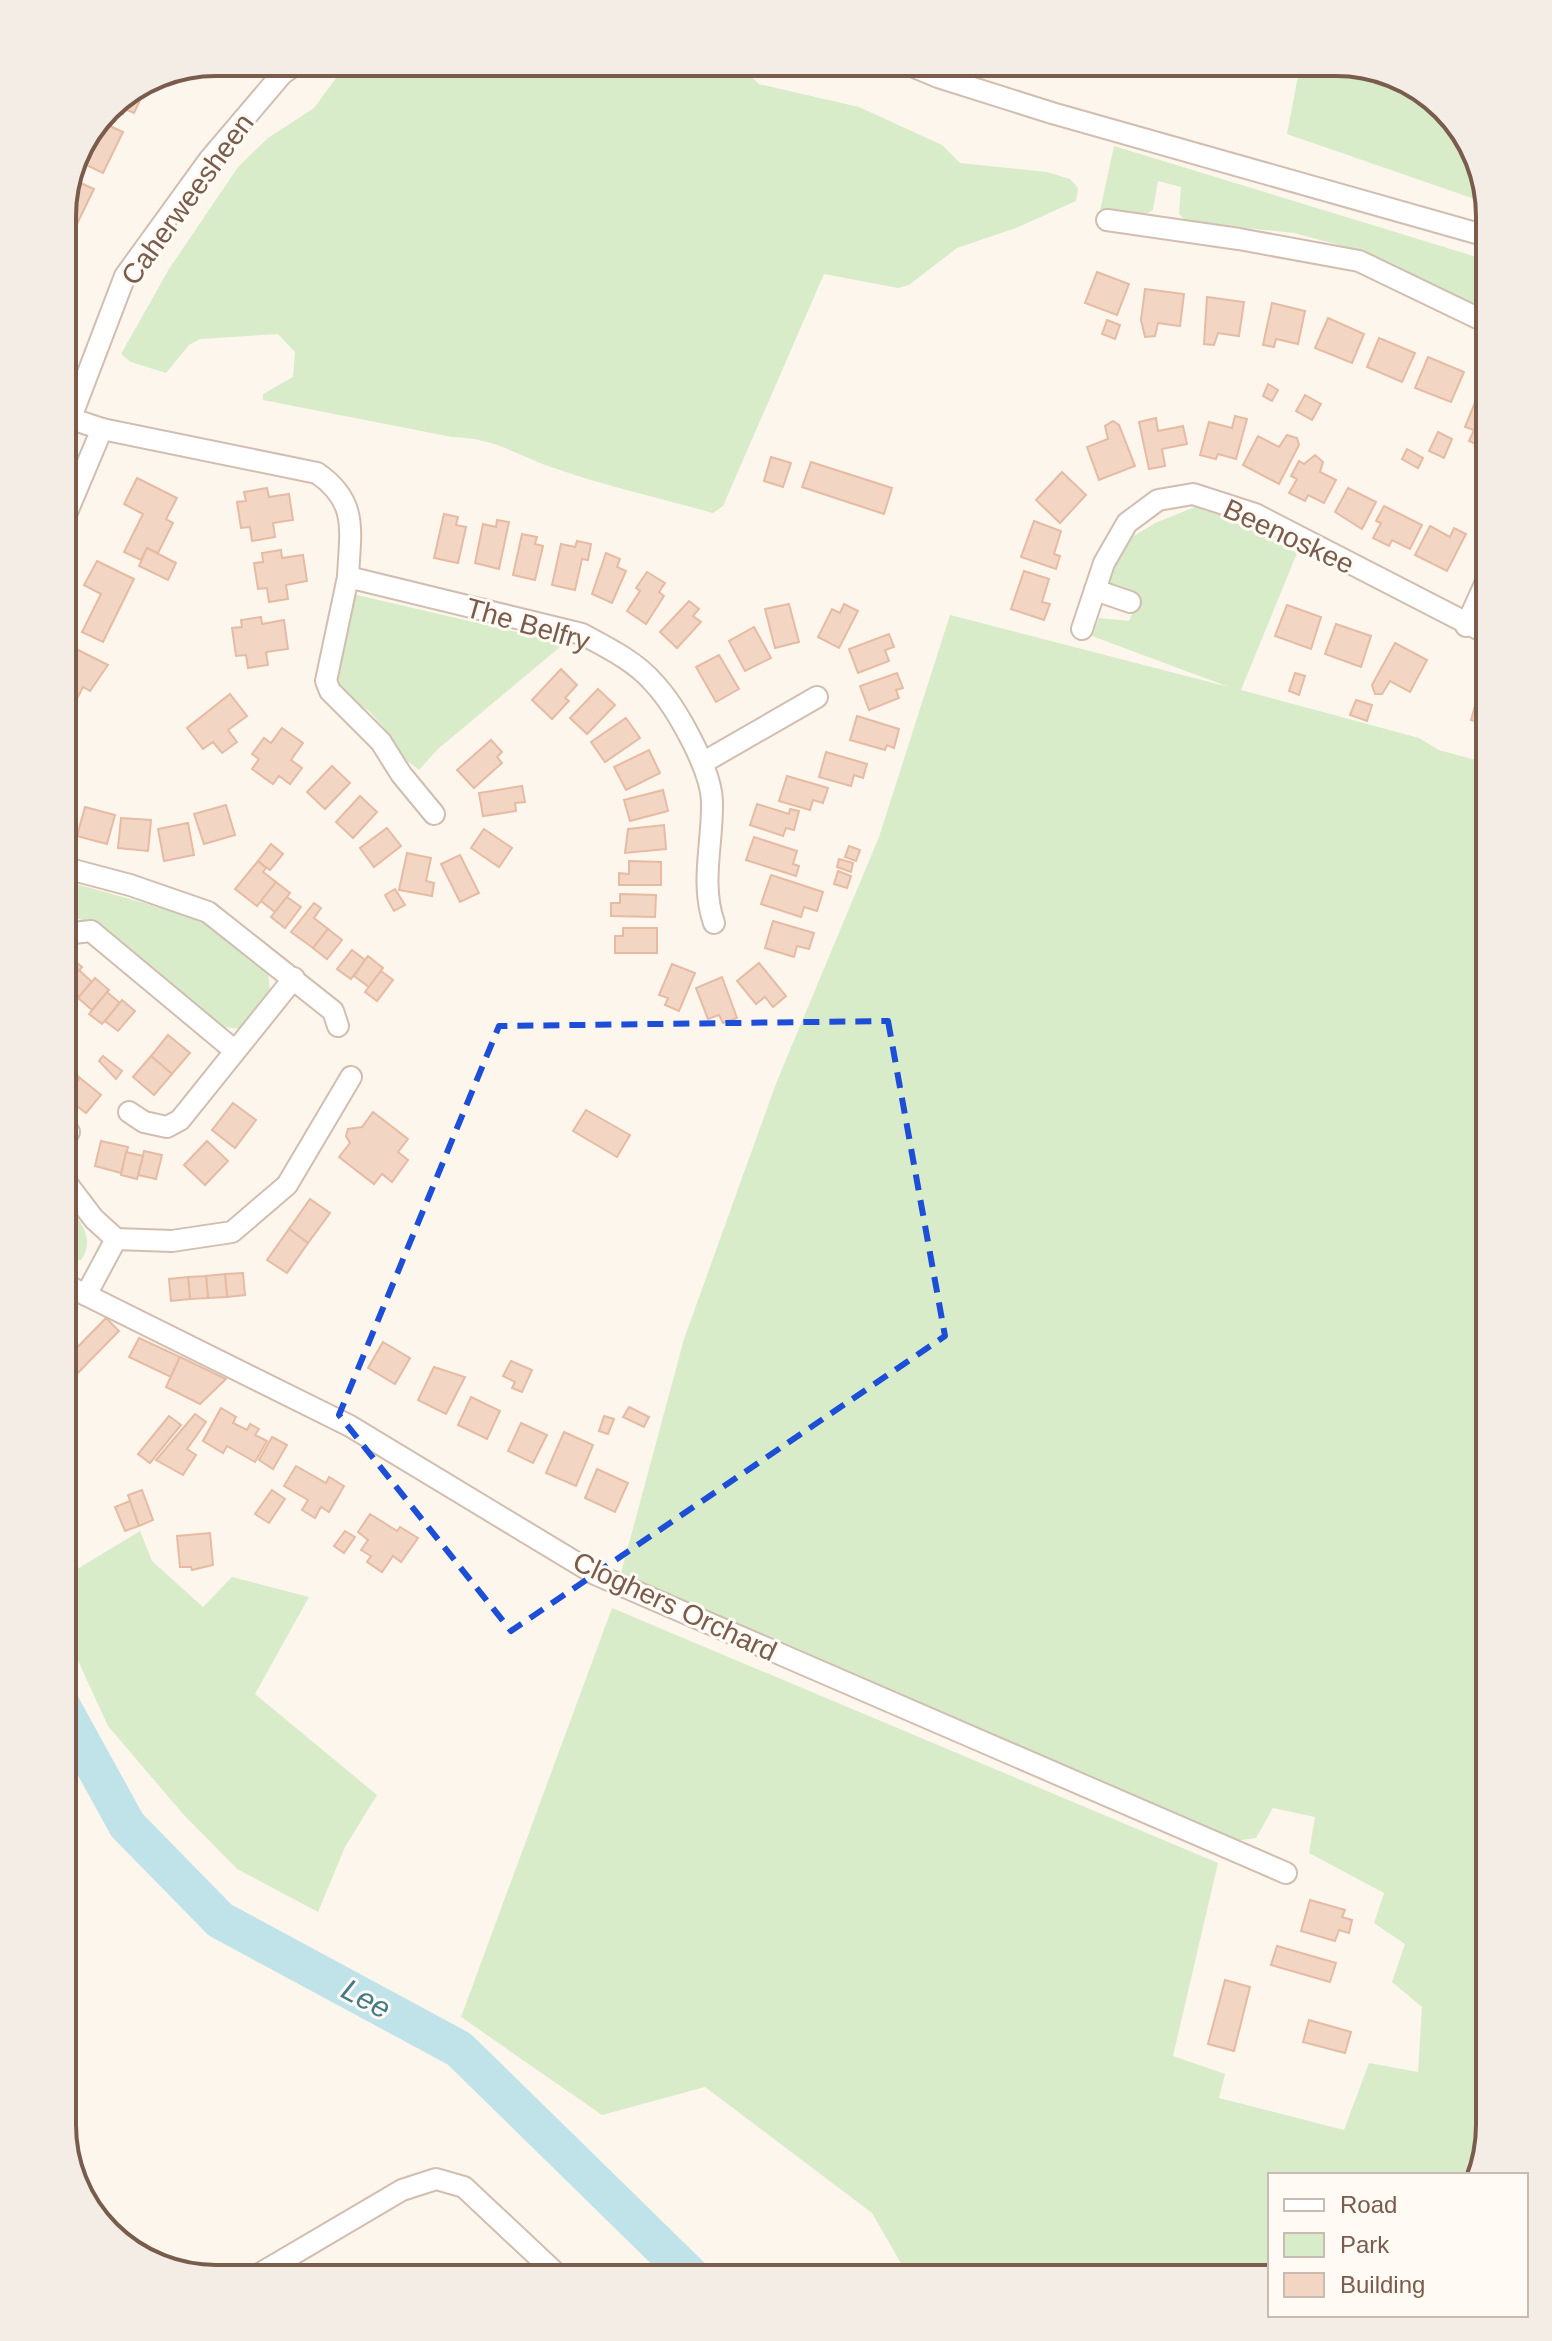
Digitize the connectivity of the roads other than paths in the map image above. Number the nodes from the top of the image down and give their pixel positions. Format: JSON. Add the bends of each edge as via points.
{"nodes":[{"id":1,"x":280,"y":76,"type":"edge"},
{"id":2,"x":936,"y":76,"type":"edge"},
{"id":3,"x":1107,"y":220,"type":"dead end"},
{"id":4,"x":1476,"y":233,"type":"edge"},
{"id":5,"x":1476,"y":317,"type":"edge"},
{"id":6,"x":76,"y":408,"type":"edge"},
{"id":7,"x":76,"y":420,"type":"edge"},
{"id":8,"x":102,"y":429,"type":"junction"},
{"id":9,"x":76,"y":491,"type":"edge"},
{"id":10,"x":348,"y":577,"type":"junction"},
{"id":11,"x":1095,"y":590,"type":"junction"},
{"id":12,"x":1130,"y":602,"type":"dead end"},
{"id":13,"x":1476,"y":604,"type":"edge"},
{"id":14,"x":1466,"y":626,"type":"junction"},
{"id":15,"x":1082,"y":629,"type":"dead end"},
{"id":16,"x":1476,"y":630,"type":"edge"},
{"id":17,"x":817,"y":697,"type":"dead end"},
{"id":18,"x":704,"y":762,"type":"junction"},
{"id":19,"x":434,"y":814,"type":"dead end"},
{"id":20,"x":76,"y":871,"type":"edge"},
{"id":21,"x":714,"y":923,"type":"dead end"},
{"id":22,"x":76,"y":933,"type":"edge"},
{"id":23,"x":294,"y":978,"type":"junction"},
{"id":24,"x":338,"y":1026,"type":"dead end"},
{"id":25,"x":234,"y":1050,"type":"junction"},
{"id":26,"x":351,"y":1077,"type":"dead end"},
{"id":27,"x":129,"y":1112,"type":"dead end"},
{"id":28,"x":76,"y":1195,"type":"edge"},
{"id":29,"x":116,"y":1239,"type":"junction"},
{"id":30,"x":76,"y":1290,"type":"edge"},
{"id":31,"x":86,"y":1295,"type":"junction"},
{"id":32,"x":1286,"y":1873,"type":"dead end"},
{"id":33,"x":275,"y":2265,"type":"edge"},
{"id":34,"x":547,"y":2265,"type":"edge"}],
"edges":[{"from":1,"to":6,"type":"street","name":"Caherweesheen","via":[[209,160],[125,276]]},
{"from":2,"to":4,"type":"street"},
{"from":3,"to":5,"type":"street","via":[[1359,261]]},
{"from":7,"to":8,"type":"street"},
{"from":8,"to":9,"type":"street"},
{"from":8,"to":10,"type":"street","via":[[317,473],[335,485],[346,502]]},
{"from":10,"to":18,"type":"street","name":"The Belfry","via":[[582,634],[610,648],[654,682]]},
{"from":10,"to":19,"type":"street","via":[[326,681],[381,742]]},
{"from":11,"to":12,"type":"street"},
{"from":11,"to":14,"type":"street","name":"Beenoskee","via":[[1127,523],[1158,500],[1193,494],[1255,514]]},
{"from":11,"to":15,"type":"street","name":"Beenoskee"},
{"from":13,"to":14,"type":"street"},
{"from":14,"to":16,"type":"street","name":"Beenoskee"},
{"from":17,"to":18,"type":"street"},
{"from":18,"to":21,"type":"street","name":"The Belfry","via":[[712,800],[706,893]]},
{"from":20,"to":23,"type":"street","via":[[208,912]]},
{"from":22,"to":25,"type":"street","via":[[91,931]]},
{"from":23,"to":24,"type":"street","via":[[333,1011]]},
{"from":23,"to":25,"type":"street"},
{"from":25,"to":27,"type":"street","via":[[180,1120],[167,1127]]},
{"from":26,"to":29,"type":"street","via":[[287,1185],[232,1232],[172,1241]]},
{"from":28,"to":29,"type":"street"},
{"from":29,"to":31,"type":"street"},
{"from":30,"to":31,"type":"street","name":"Cloghers Orchard"},
{"from":31,"to":32,"type":"street","name":"Cloghers Orchard","via":[[350,1426],[595,1574]]},
{"from":33,"to":34,"type":"street","via":[[402,2190],[436,2179],[464,2187]]}]}
